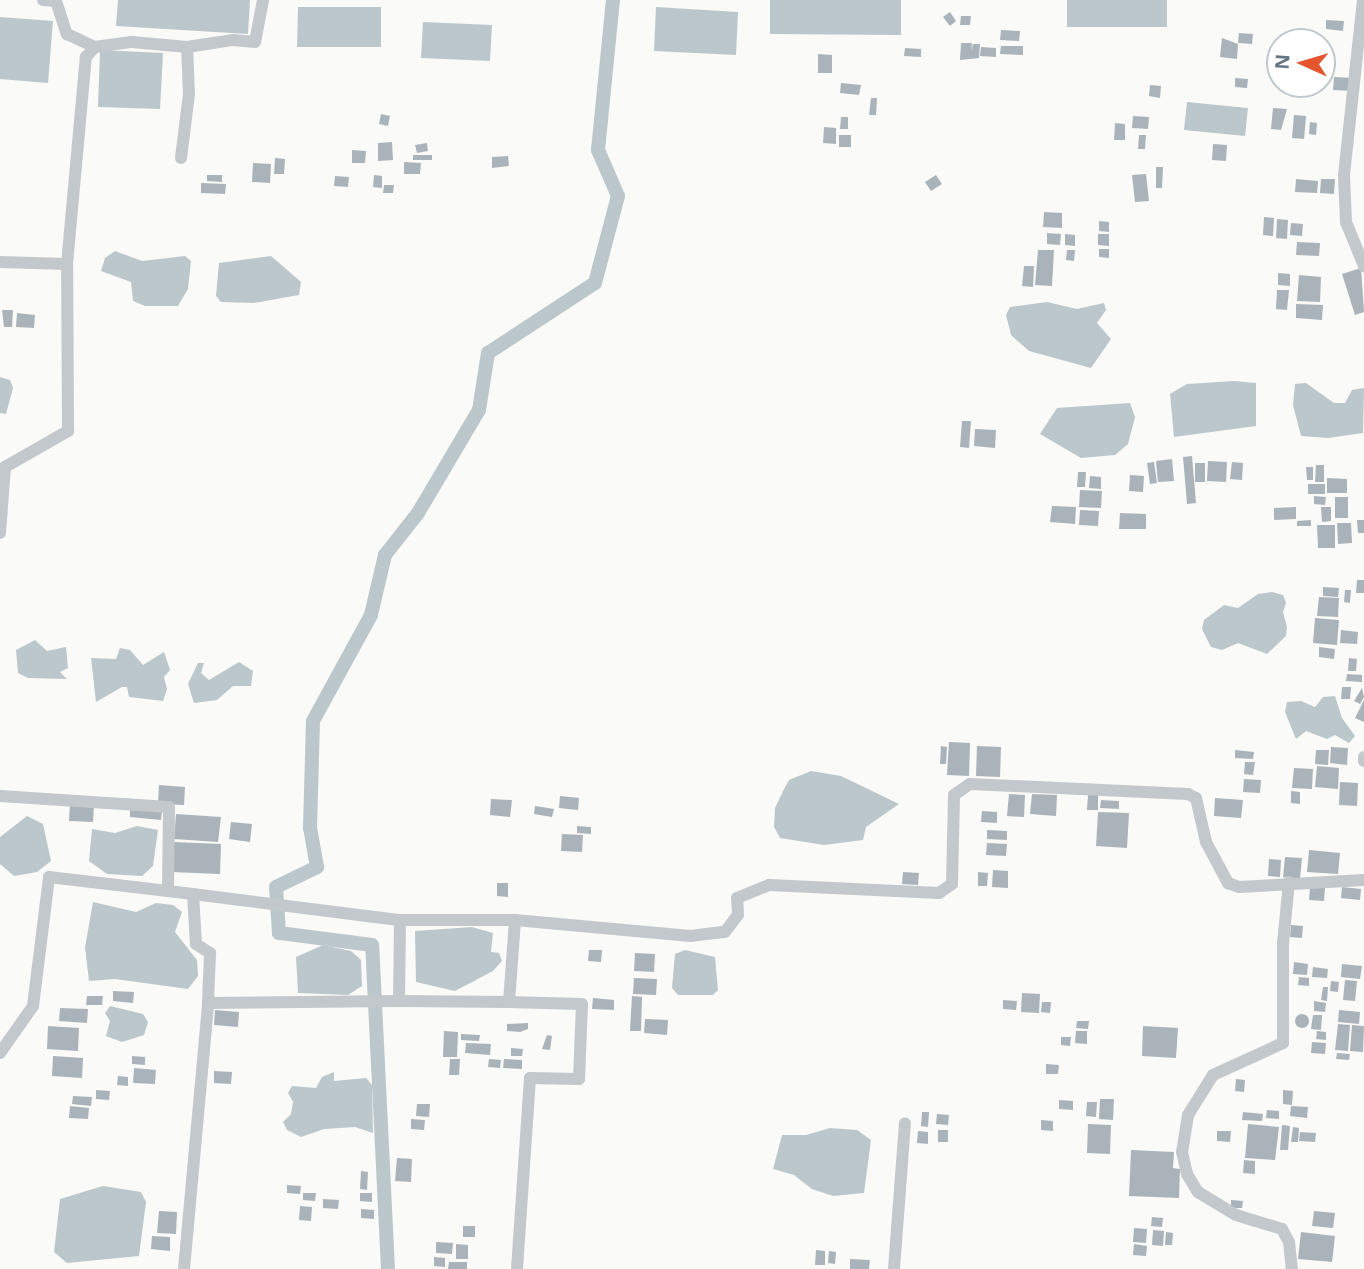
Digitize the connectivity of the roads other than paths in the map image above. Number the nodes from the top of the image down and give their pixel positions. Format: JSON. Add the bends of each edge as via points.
{"nodes":[{"id":1,"x":43,"y":0,"type":"edge"},
{"id":2,"x":263,"y":0,"type":"edge"},
{"id":3,"x":1363,"y":0,"type":"edge"},
{"id":4,"x":95,"y":47,"type":"junction"},
{"id":5,"x":187,"y":47,"type":"junction"},
{"id":6,"x":181,"y":158,"type":"dead end"},
{"id":7,"x":0,"y":262,"type":"edge"},
{"id":8,"x":67,"y":264,"type":"junction"},
{"id":9,"x":1364,"y":265,"type":"edge"},
{"id":10,"x":0,"y":533,"type":"edge"},
{"id":11,"x":0,"y":796,"type":"edge"},
{"id":12,"x":1364,"y":880,"type":"edge"},
{"id":13,"x":1289,"y":882,"type":"junction"},
{"id":14,"x":168,"y":888,"type":"junction"},
{"id":15,"x":193,"y":894,"type":"junction"},
{"id":16,"x":400,"y":920,"type":"junction"},
{"id":17,"x":515,"y":920,"type":"junction"},
{"id":18,"x":399,"y":1001,"type":"junction"},
{"id":19,"x":509,"y":1002,"type":"junction"},
{"id":20,"x":208,"y":1003,"type":"junction"},
{"id":21,"x":0,"y":1053,"type":"edge"},
{"id":22,"x":905,"y":1123,"type":"dead end"},
{"id":23,"x":184,"y":1269,"type":"edge"},
{"id":24,"x":517,"y":1269,"type":"edge"},
{"id":25,"x":894,"y":1269,"type":"edge"},
{"id":26,"x":1292,"y":1269,"type":"edge"}],
"edges":[{"from":1,"to":4,"type":"street","via":[[56,2],[67,34]]},
{"from":2,"to":5,"type":"street","via":[[255,42],[233,40]]},
{"from":3,"to":9,"type":"street","via":[[1344,175],[1346,222]]},
{"from":4,"to":5,"type":"street","via":[[132,42]]},
{"from":4,"to":8,"type":"street","via":[[86,57]]},
{"from":5,"to":6,"type":"street","via":[[189,94]]},
{"from":7,"to":8,"type":"street"},
{"from":8,"to":10,"type":"street","via":[[68,431],[5,467]]},
{"from":11,"to":14,"type":"street","via":[[169,807]]},
{"from":12,"to":13,"type":"street"},
{"from":13,"to":17,"type":"street","via":[[1239,887],[1228,883],[1206,842],[1196,798],[1188,794],[970,784],[954,795],[952,884],[939,893],[769,886],[737,898],[738,915],[725,932],[690,936]]},
{"from":13,"to":26,"type":"street","via":[[1283,943],[1283,1043],[1213,1075],[1188,1115],[1182,1152],[1187,1174],[1198,1192],[1236,1215],[1282,1229],[1289,1242]]},
{"from":14,"to":15,"type":"street"},
{"from":14,"to":21,"type":"street","via":[[49,877],[33,1006]]},
{"from":15,"to":16,"type":"street","via":[[296,911]]},
{"from":15,"to":20,"type":"street","via":[[196,944],[209,953]]},
{"from":16,"to":17,"type":"street"},
{"from":16,"to":18,"type":"street"},
{"from":17,"to":19,"type":"street"},
{"from":18,"to":19,"type":"street"},
{"from":18,"to":20,"type":"street"},
{"from":19,"to":24,"type":"street","via":[[582,1004],[579,1079],[530,1078]]},
{"from":20,"to":23,"type":"street"},
{"from":22,"to":25,"type":"street"}]}
